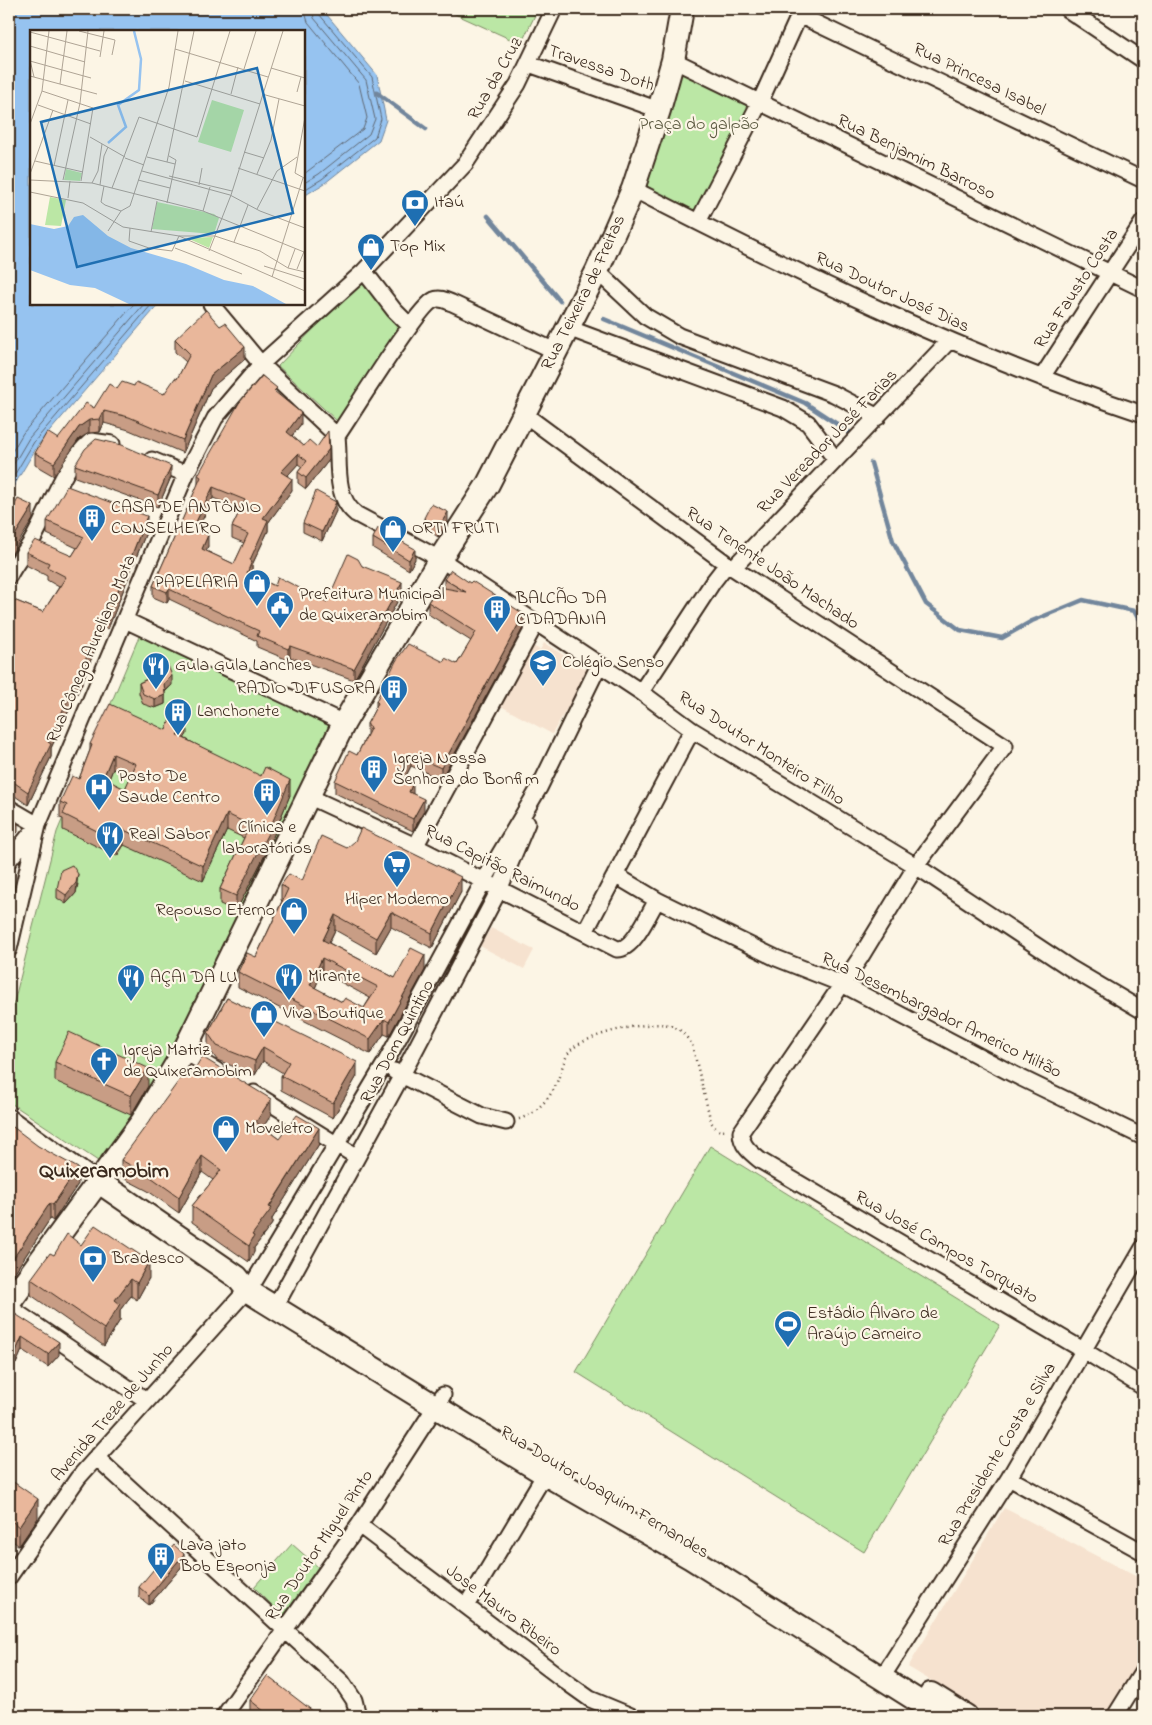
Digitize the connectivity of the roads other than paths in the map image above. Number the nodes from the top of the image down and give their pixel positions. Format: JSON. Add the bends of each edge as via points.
{"nodes":[{"id":1,"x":554,"y":9,"type":"edge"},
{"id":2,"x":682,"y":9,"type":"edge"},
{"id":3,"x":1067,"y":9,"type":"edge"},
{"id":4,"x":800,"y":12,"type":"edge"},
{"id":5,"x":673,"y":60,"type":"junction"},
{"id":6,"x":1143,"y":60,"type":"edge"},
{"id":7,"x":529,"y":64,"type":"junction"},
{"id":8,"x":760,"y":102,"type":"junction"},
{"id":9,"x":659,"y":110,"type":"junction"},
{"id":10,"x":466,"y":164,"type":"joint"},
{"id":11,"x":1143,"y":180,"type":"edge"},
{"id":12,"x":633,"y":189,"type":"junction"},
{"id":13,"x":698,"y":222,"type":"junction"},
{"id":14,"x":1143,"y":222,"type":"edge"},
{"id":15,"x":364,"y":271,"type":"junction"},
{"id":16,"x":597,"y":271,"type":"junction"},
{"id":17,"x":1112,"y":273,"type":"junction"},
{"id":18,"x":1143,"y":289,"type":"edge"},
{"id":19,"x":213,"y":305,"type":"edge"},
{"id":20,"x":410,"y":326,"type":"junction"},
{"id":21,"x":568,"y":328,"type":"junction"},
{"id":22,"x":949,"y":341,"type":"junction"},
{"id":23,"x":555,"y":351,"type":"junction"},
{"id":24,"x":261,"y":364,"type":"junction"},
{"id":25,"x":1042,"y":377,"type":"junction"},
{"id":26,"x":524,"y":414,"type":"junction"},
{"id":27,"x":1143,"y":414,"type":"edge"},
{"id":28,"x":878,"y":416,"type":"junction"},
{"id":29,"x":337,"y":436,"type":"junction"},
{"id":30,"x":121,"y":447,"type":"edge"},
{"id":31,"x":142,"y":456,"type":"edge"},
{"id":32,"x":836,"y":460,"type":"junction"},
{"id":33,"x":186,"y":474,"type":"junction"},
{"id":34,"x":440,"y":560,"type":"junction"},
{"id":35,"x":730,"y":566,"type":"junction"},
{"id":36,"x":9,"y":576,"type":"edge"},
{"id":37,"x":125,"y":620,"type":"junction"},
{"id":38,"x":536,"y":623,"type":"junction"},
{"id":39,"x":600,"y":665,"type":"junction"},
{"id":40,"x":641,"y":692,"type":"junction"},
{"id":41,"x":344,"y":723,"type":"junction"},
{"id":42,"x":692,"y":730,"type":"junction"},
{"id":43,"x":539,"y":788,"type":"junction"},
{"id":44,"x":310,"y":797,"type":"junction"},
{"id":45,"x":9,"y":808,"type":"edge"},
{"id":46,"x":38,"y":825,"type":"junction"},
{"id":47,"x":415,"y":847,"type":"junction"},
{"id":48,"x":9,"y":860,"type":"edge"},
{"id":49,"x":916,"y":866,"type":"junction"},
{"id":50,"x":615,"y":875,"type":"junction"},
{"id":51,"x":484,"y":882,"type":"junction"},
{"id":52,"x":499,"y":890,"type":"junction"},
{"id":53,"x":657,"y":900,"type":"junction"},
{"id":54,"x":585,"y":932,"type":"junction"},
{"id":55,"x":9,"y":949,"type":"edge"},
{"id":56,"x":842,"y":984,"type":"junction"},
{"id":57,"x":1143,"y":1011,"type":"edge"},
{"id":58,"x":184,"y":1051,"type":"junction"},
{"id":59,"x":384,"y":1065,"type":"junction"},
{"id":60,"x":402,"y":1075,"type":"junction"},
{"id":61,"x":9,"y":1117,"type":"edge"},
{"id":62,"x":506,"y":1122,"type":"road end"},
{"id":63,"x":1143,"y":1137,"type":"edge"},
{"id":64,"x":337,"y":1145,"type":"junction"},
{"id":65,"x":358,"y":1157,"type":"junction"},
{"id":66,"x":99,"y":1182,"type":"junction"},
{"id":67,"x":1143,"y":1248,"type":"edge"},
{"id":68,"x":246,"y":1283,"type":"junction"},
{"id":69,"x":278,"y":1302,"type":"junction"},
{"id":70,"x":9,"y":1303,"type":"edge"},
{"id":71,"x":9,"y":1308,"type":"edge"},
{"id":72,"x":1083,"y":1350,"type":"junction"},
{"id":73,"x":1143,"y":1387,"type":"edge"},
{"id":74,"x":146,"y":1400,"type":"junction"},
{"id":75,"x":440,"y":1401,"type":"junction"},
{"id":76,"x":96,"y":1458,"type":"junction"},
{"id":77,"x":546,"y":1474,"type":"junction"},
{"id":78,"x":1009,"y":1478,"type":"junction"},
{"id":79,"x":359,"y":1525,"type":"junction"},
{"id":80,"x":1143,"y":1552,"type":"edge"},
{"id":81,"x":9,"y":1577,"type":"edge"},
{"id":82,"x":466,"y":1606,"type":"junction"},
{"id":83,"x":286,"y":1630,"type":"junction"},
{"id":84,"x":834,"y":1642,"type":"junction"},
{"id":85,"x":1143,"y":1671,"type":"edge"},
{"id":86,"x":885,"y":1673,"type":"junction"},
{"id":87,"x":952,"y":1714,"type":"edge"},
{"id":88,"x":224,"y":1716,"type":"edge"},
{"id":89,"x":358,"y":1716,"type":"edge"},
{"id":90,"x":631,"y":1716,"type":"edge"},
{"id":91,"x":1115,"y":1716,"type":"edge"}],
"edges":[{"from":1,"to":7,"type":"street","name":"Rua da Cruz"},
{"from":2,"to":5,"type":"street","name":"Rua Teixeira de Freitas"},
{"from":3,"to":6,"type":"street"},
{"from":4,"to":8,"type":"street"},
{"from":4,"to":11,"type":"street","name":"Rua Princesa Isabel"},
{"from":5,"to":8,"type":"street","name":"Rua Benjamim Barroso"},
{"from":5,"to":9,"type":"street","name":"Rua Teixeira de Freitas"},
{"from":7,"to":9,"type":"street","name":"Travessa Doth"},
{"from":7,"to":10,"type":"street","name":"Rua da Cruz"},
{"from":8,"to":13,"type":"street"},
{"from":8,"to":17,"type":"street","name":"Rua Benjamim Barroso"},
{"from":9,"to":12,"type":"street","name":"Rua Teixeira de Freitas"},
{"from":10,"to":15,"type":"street","name":"Rua Cônego Aureliano Mota"},
{"from":12,"to":13,"type":"street","name":"Rua Doutor José Dias"},
{"from":12,"to":16,"type":"street","name":"Rua Teixeira de Freitas"},
{"from":13,"to":22,"type":"street","name":"Rua Doutor José Dias"},
{"from":14,"to":17,"type":"street","name":"Rua Fausto Costa"},
{"from":15,"to":20,"type":"street"},
{"from":15,"to":24,"type":"street","name":"Rua Cônego Aureliano Mota"},
{"from":16,"to":21,"type":"street","name":"Rua Teixeira de Freitas"},
{"from":16,"to":28,"type":"street","via":[[645,316],[679,336],[834,394]]},
{"from":17,"to":18,"type":"street","name":"Rua Benjamim Barroso"},
{"from":17,"to":25,"type":"street","name":"Rua Fausto Costa"},
{"from":19,"to":24,"type":"street"},
{"from":20,"to":23,"type":"street","via":[[428,303],[438,299]]},
{"from":20,"to":29,"type":"street"},
{"from":21,"to":23,"type":"street","name":"Rua Teixeira de Freitas"},
{"from":21,"to":32,"type":"street","via":[[784,408],[808,423]]},
{"from":22,"to":25,"type":"street","name":"Rua Doutor José Dias"},
{"from":22,"to":28,"type":"street","name":"Rua Vereador José Farias"},
{"from":23,"to":26,"type":"street","name":"Rua Teixeira de Freitas"},
{"from":24,"to":29,"type":"street"},
{"from":24,"to":33,"type":"street","name":"Rua Cônego Aureliano Mota","via":[[215,418]]},
{"from":25,"to":27,"type":"street","name":"Rua Doutor José Dias"},
{"from":26,"to":34,"type":"street","name":"Rua Teixeira de Freitas","via":[[488,484]]},
{"from":26,"to":35,"type":"street","name":"Rua Tenente João Machado"},
{"from":28,"to":32,"type":"street","name":"Rua Vereador José Farias"},
{"from":29,"to":34,"type":"street","name":"Rua Doutor Monteiro Filho","via":[[341,492],[351,510]]},
{"from":30,"to":36,"type":"street","via":[[98,440],[84,447]]},
{"from":31,"to":33,"type":"street"},
{"from":32,"to":35,"type":"street","name":"Rua Vereador José Farias"},
{"from":33,"to":37,"type":"street","name":"Rua Cônego Aureliano Mota"},
{"from":34,"to":38,"type":"street","name":"Rua Doutor Monteiro Filho"},
{"from":34,"to":41,"type":"street","name":"Rua Teixeira de Freitas"},
{"from":35,"to":40,"type":"street","name":"Rua Vereador José Farias","via":[[713,582]]},
{"from":35,"to":49,"type":"street","name":"Rua Tenente João Machado","via":[[1005,746]]},
{"from":37,"to":41,"type":"street"},
{"from":37,"to":46,"type":"street","name":"Rua Cônego Aureliano Mota"},
{"from":38,"to":39,"type":"street","name":"Rua Doutor Monteiro Filho"},
{"from":38,"to":47,"type":"street"},
{"from":39,"to":40,"type":"street","name":"Rua Doutor Monteiro Filho"},
{"from":39,"to":43,"type":"street","name":"Rua Dom Quintino"},
{"from":40,"to":42,"type":"street","name":"Rua Doutor Monteiro Filho"},
{"from":41,"to":44,"type":"street","name":"Rua Teixeira de Freitas"},
{"from":42,"to":49,"type":"street","name":"Rua Doutor Monteiro Filho"},
{"from":42,"to":50,"type":"street"},
{"from":43,"to":51,"type":"street","name":"Rua Dom Quintino"},
{"from":43,"to":52,"type":"street","name":"Rua Dom Quintino","via":[[527,826]]},
{"from":44,"to":47,"type":"street","name":"Rua Capitão Raimundo"},
{"from":44,"to":58,"type":"street","name":"Rua Teixeira de Freitas"},
{"from":45,"to":46,"type":"street"},
{"from":46,"to":48,"type":"street","name":"Rua Cônego Aureliano Mota"},
{"from":46,"to":55,"type":"street"},
{"from":47,"to":51,"type":"street","name":"Rua Capitão Raimundo"},
{"from":49,"to":56,"type":"street"},
{"from":49,"to":57,"type":"street","name":"Rua Doutor Monteiro Filho","via":[[1070,968]]},
{"from":50,"to":53,"type":"street","name":"Rua Desembargador Americo Miltão"},
{"from":50,"to":54,"type":"street"},
{"from":51,"to":52,"type":"street","name":"Rua Capitão Raimundo"},
{"from":51,"to":59,"type":"street","name":"Rua Dom Quintino"},
{"from":52,"to":54,"type":"street","name":"Rua Capitão Raimundo"},
{"from":52,"to":60,"type":"street","name":"Rua Dom Quintino"},
{"from":53,"to":54,"type":"street","name":"Rua Capitão Raimundo","via":[[633,940],[624,948],[617,949]]},
{"from":53,"to":56,"type":"street","name":"Rua Desembargador Americo Miltão","via":[[776,958]]},
{"from":56,"to":63,"type":"street","name":"Rua Desembargador Americo Miltão","via":[[1013,1074]]},
{"from":56,"to":72,"type":"street","name":"Rua José Campos Torquato","via":[[741,1132],[745,1147],[760,1161]]},
{"from":58,"to":64,"type":"street"},
{"from":58,"to":66,"type":"street","name":"Rua Teixeira de Freitas","via":[[142,1122]]},
{"from":59,"to":60,"type":"street"},
{"from":59,"to":64,"type":"street","name":"Rua Dom Quintino"},
{"from":60,"to":62,"type":"street","via":[[482,1116]]},
{"from":60,"to":65,"type":"street","name":"Rua Dom Quintino"},
{"from":61,"to":66,"type":"street"},
{"from":64,"to":65,"type":"street"},
{"from":64,"to":68,"type":"street","name":"Rua Dom Quintino"},
{"from":65,"to":69,"type":"street","name":"Rua Dom Quintino"},
{"from":66,"to":68,"type":"street","name":"Rua Doutor Joaquim Fernandes"},
{"from":66,"to":70,"type":"street","name":"Rua Teixeira de Freitas"},
{"from":67,"to":72,"type":"street","name":"Rua Presidente Costa e Silva"},
{"from":68,"to":69,"type":"street","name":"Rua Doutor Joaquim Fernandes"},
{"from":68,"to":74,"type":"street","name":"Avenida Treze de Junho"},
{"from":69,"to":75,"type":"street","name":"Rua Doutor Joaquim Fernandes"},
{"from":71,"to":74,"type":"street"},
{"from":72,"to":73,"type":"street","name":"Rua José Campos Torquato"},
{"from":72,"to":78,"type":"street","name":"Rua Presidente Costa e Silva"},
{"from":74,"to":76,"type":"street","name":"Avenida Treze de Junho"},
{"from":75,"to":77,"type":"street","name":"Rua Doutor Joaquim Fernandes"},
{"from":75,"to":79,"type":"street","name":"Rua Doutor Miguel Pinto"},
{"from":75,"to":84,"type":"street","name":"Rua Doutor Joaquim Fernandes","via":[[499,1431],[634,1510]]},
{"from":76,"to":81,"type":"street","name":"Avenida Treze de Junho","via":[[78,1478]]},
{"from":76,"to":83,"type":"street"},
{"from":77,"to":82,"type":"street"},
{"from":77,"to":84,"type":"street","name":"Rua Doutor Joaquim Fernandes"},
{"from":78,"to":80,"type":"street"},
{"from":78,"to":86,"type":"street","name":"Rua Presidente Costa e Silva"},
{"from":79,"to":82,"type":"street","name":"Jose Mauro Ribeiro"},
{"from":79,"to":83,"type":"street","name":"Rua Doutor Miguel Pinto"},
{"from":82,"to":90,"type":"street","name":"Jose Mauro Ribeiro","via":[[590,1699]]},
{"from":83,"to":88,"type":"street","name":"Rua Doutor Miguel Pinto"},
{"from":83,"to":89,"type":"street","via":[[342,1682],[354,1700]]},
{"from":84,"to":86,"type":"street","name":"Rua Doutor Joaquim Fernandes"},
{"from":85,"to":91,"type":"street"},
{"from":86,"to":87,"type":"street","name":"Rua Doutor Joaquim Fernandes"}]}
